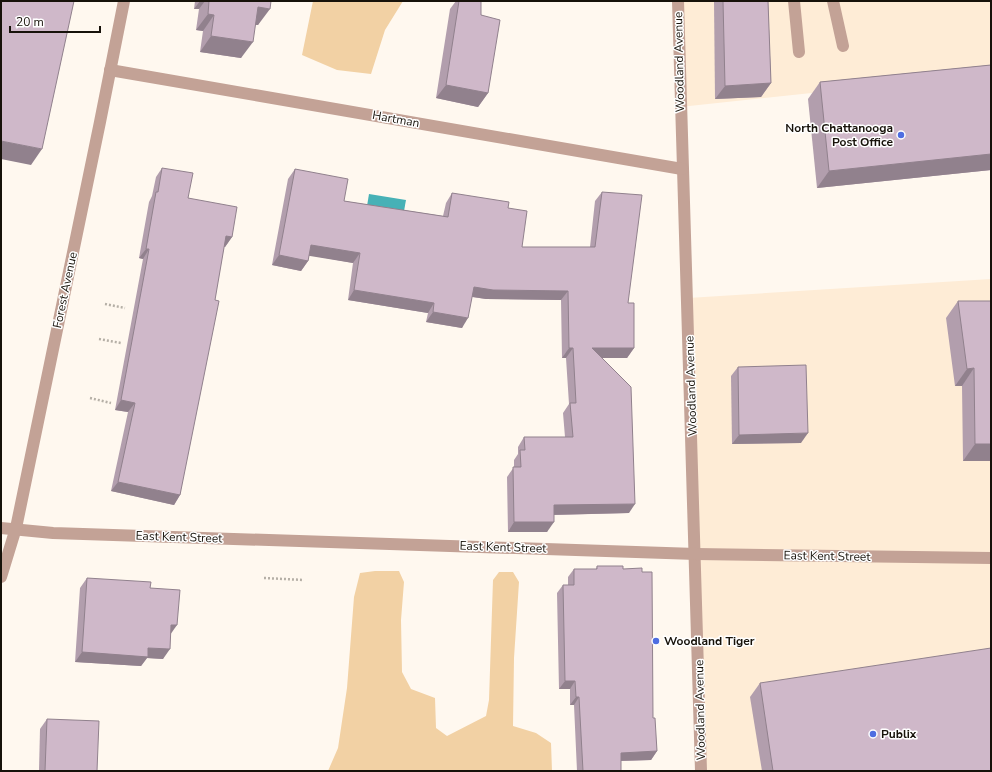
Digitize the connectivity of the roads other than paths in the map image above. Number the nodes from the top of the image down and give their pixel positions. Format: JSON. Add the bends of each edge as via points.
{"nodes":[{"id":1,"x":124,"y":1,"type":"edge"},
{"id":2,"x":678,"y":1,"type":"edge"},
{"id":3,"x":794,"y":1,"type":"edge"},
{"id":4,"x":833,"y":1,"type":"edge"},
{"id":5,"x":843,"y":46,"type":"dead end"},
{"id":6,"x":799,"y":52,"type":"dead end"},
{"id":7,"x":110,"y":70,"type":"junction"},
{"id":8,"x":682,"y":168,"type":"junction"},
{"id":9,"x":1,"y":528,"type":"edge"},
{"id":10,"x":16,"y":528,"type":"junction"},
{"id":11,"x":696,"y":554,"type":"junction"},
{"id":12,"x":991,"y":558,"type":"edge"},
{"id":13,"x":1,"y":577,"type":"edge"},
{"id":14,"x":701,"y":771,"type":"edge"}],
"edges":[{"from":1,"to":7,"type":"street","name":"Forest Avenue"},
{"from":2,"to":8,"type":"street","name":"Woodland Avenue"},
{"from":3,"to":6,"type":"street"},
{"from":4,"to":5,"type":"street"},
{"from":7,"to":8,"type":"street","name":"Hartman"},
{"from":7,"to":10,"type":"street","name":"Forest Avenue"},
{"from":8,"to":11,"type":"street","name":"Woodland Avenue"},
{"from":9,"to":10,"type":"street","name":"East Kent Street"},
{"from":10,"to":11,"type":"street","name":"East Kent Street","via":[[61,533]]},
{"from":10,"to":13,"type":"street","name":"Forest Avenue"},
{"from":11,"to":12,"type":"street","name":"East Kent Street"},
{"from":11,"to":14,"type":"street","name":"Woodland Avenue"}]}
